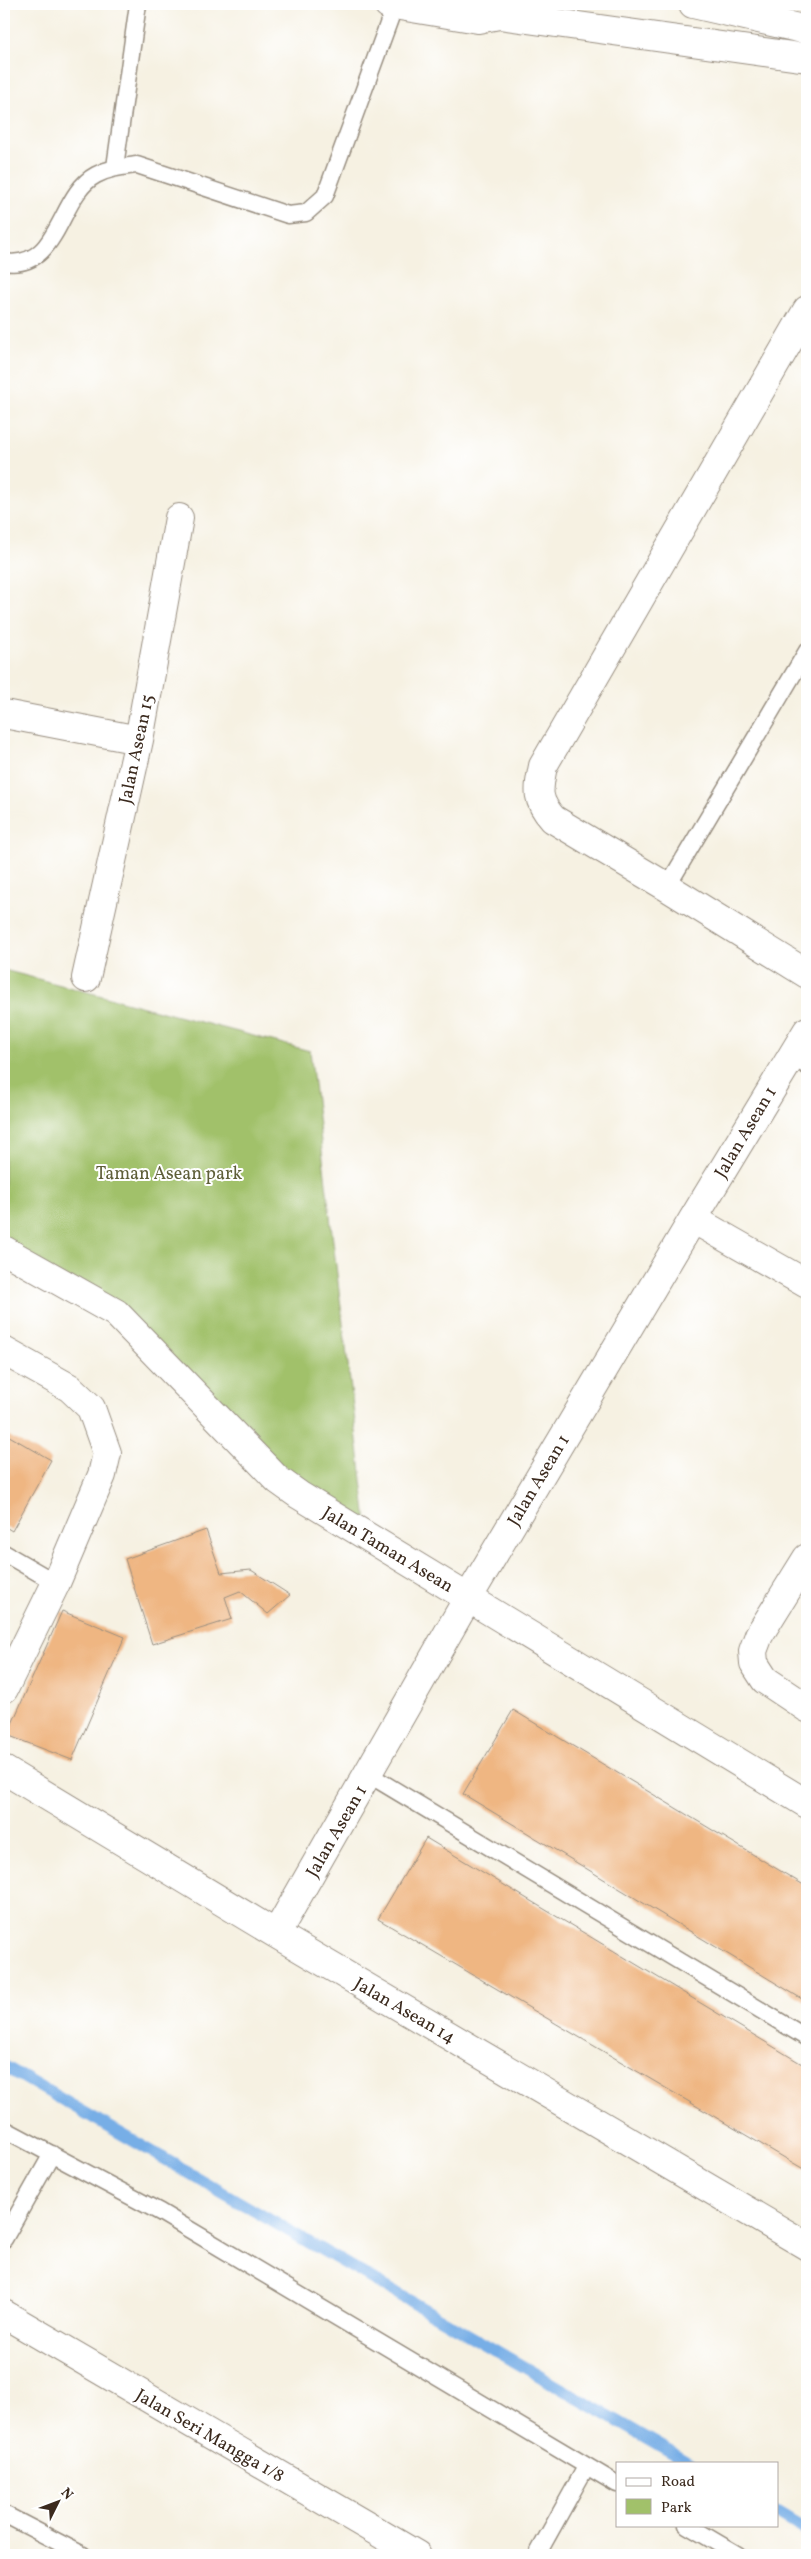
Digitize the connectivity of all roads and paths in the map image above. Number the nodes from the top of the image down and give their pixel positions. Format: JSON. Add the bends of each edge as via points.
{"nodes":[{"id":1,"x":138,"y":4,"type":"edge"},
{"id":2,"x":392,"y":4,"type":"edge"},
{"id":3,"x":692,"y":4,"type":"edge"},
{"id":4,"x":807,"y":30,"type":"edge"},
{"id":5,"x":807,"y":58,"type":"edge"},
{"id":6,"x":115,"y":167,"type":"junction"},
{"id":7,"x":4,"y":262,"type":"edge"},
{"id":8,"x":807,"y":310,"type":"edge"},
{"id":9,"x":179,"y":518,"type":"dead end"},
{"id":10,"x":807,"y":651,"type":"edge"},
{"id":11,"x":4,"y":714,"type":"edge"},
{"id":12,"x":139,"y":740,"type":"junction"},
{"id":13,"x":667,"y":887,"type":"junction"},
{"id":14,"x":807,"y":974,"type":"edge"},
{"id":15,"x":86,"y":978,"type":"dead end"},
{"id":16,"x":807,"y":1031,"type":"edge"},
{"id":17,"x":799,"y":1061,"type":"edge"},
{"id":18,"x":692,"y":1219,"type":"junction"},
{"id":19,"x":4,"y":1250,"type":"edge"},
{"id":20,"x":807,"y":1284,"type":"edge"},
{"id":21,"x":4,"y":1350,"type":"edge"},
{"id":22,"x":4,"y":1553,"type":"edge"},
{"id":23,"x":807,"y":1558,"type":"edge"},
{"id":24,"x":56,"y":1583,"type":"junction"},
{"id":25,"x":468,"y":1598,"type":"junction"},
{"id":26,"x":4,"y":1689,"type":"edge"},
{"id":27,"x":807,"y":1708,"type":"edge"},
{"id":28,"x":4,"y":1770,"type":"edge"},
{"id":29,"x":368,"y":1774,"type":"junction"},
{"id":30,"x":807,"y":1804,"type":"edge"},
{"id":31,"x":276,"y":1934,"type":"junction"},
{"id":32,"x":807,"y":2038,"type":"edge"},
{"id":33,"x":4,"y":2129,"type":"edge"},
{"id":34,"x":52,"y":2154,"type":"junction"},
{"id":35,"x":4,"y":2239,"type":"edge"},
{"id":36,"x":807,"y":2246,"type":"edge"},
{"id":37,"x":4,"y":2314,"type":"edge"},
{"id":38,"x":586,"y":2467,"type":"junction"},
{"id":39,"x":616,"y":2483,"type":"edge"},
{"id":40,"x":4,"y":2514,"type":"edge"},
{"id":41,"x":689,"y":2526,"type":"edge"},
{"id":42,"x":83,"y":2555,"type":"edge"},
{"id":43,"x":417,"y":2555,"type":"edge"},
{"id":44,"x":537,"y":2555,"type":"edge"},
{"id":45,"x":738,"y":2555,"type":"edge"}],
"edges":[{"from":1,"to":6,"type":"lane"},
{"from":2,"to":5,"type":"street","via":[[478,19],[499,15]]},
{"from":2,"to":6,"type":"lane","via":[[325,196],[306,213],[288,215],[137,166]]},
{"from":3,"to":4,"type":"street"},
{"from":6,"to":7,"type":"lane","via":[[94,175],[76,194],[43,249],[32,258]]},
{"from":8,"to":13,"type":"street","via":[[543,766],[538,787],[541,806],[553,819]]},
{"from":9,"to":12,"type":"street","name":"Jalan Asean 15"},
{"from":10,"to":13,"type":"lane"},
{"from":11,"to":12,"type":"street"},
{"from":12,"to":15,"type":"street","name":"Jalan Asean 15"},
{"from":13,"to":14,"type":"street"},
{"from":16,"to":17,"type":"street","name":"Jalan Asean 1"},
{"from":17,"to":18,"type":"street","name":"Jalan Asean 1"},
{"from":18,"to":20,"type":"street"},
{"from":18,"to":25,"type":"street","name":"Jalan Asean 1"},
{"from":19,"to":25,"type":"street","name":"Jalan Taman Asean","via":[[116,1313],[278,1480]]},
{"from":21,"to":24,"type":"street","via":[[70,1388],[91,1408],[107,1453],[102,1475]]},
{"from":22,"to":24,"type":"lane"},
{"from":23,"to":27,"type":"street","via":[[753,1651],[754,1663],[765,1680]]},
{"from":24,"to":26,"type":"street"},
{"from":25,"to":29,"type":"street","name":"Jalan Asean 1"},
{"from":25,"to":30,"type":"street","name":"Jalan Taman Asean"},
{"from":28,"to":31,"type":"street","name":"Jalan Asean 14"},
{"from":29,"to":31,"type":"street","name":"Jalan Asean 1"},
{"from":29,"to":32,"type":"lane"},
{"from":31,"to":36,"type":"street","name":"Jalan Asean 14"},
{"from":33,"to":34,"type":"lane"},
{"from":34,"to":35,"type":"lane"},
{"from":34,"to":38,"type":"lane","via":[[160,2212]]},
{"from":37,"to":43,"type":"street","name":"Jalan Seri Mangga 1/8"},
{"from":38,"to":39,"type":"lane"},
{"from":38,"to":44,"type":"lane"},
{"from":40,"to":42,"type":"lane"},
{"from":41,"to":45,"type":"lane"}]}
